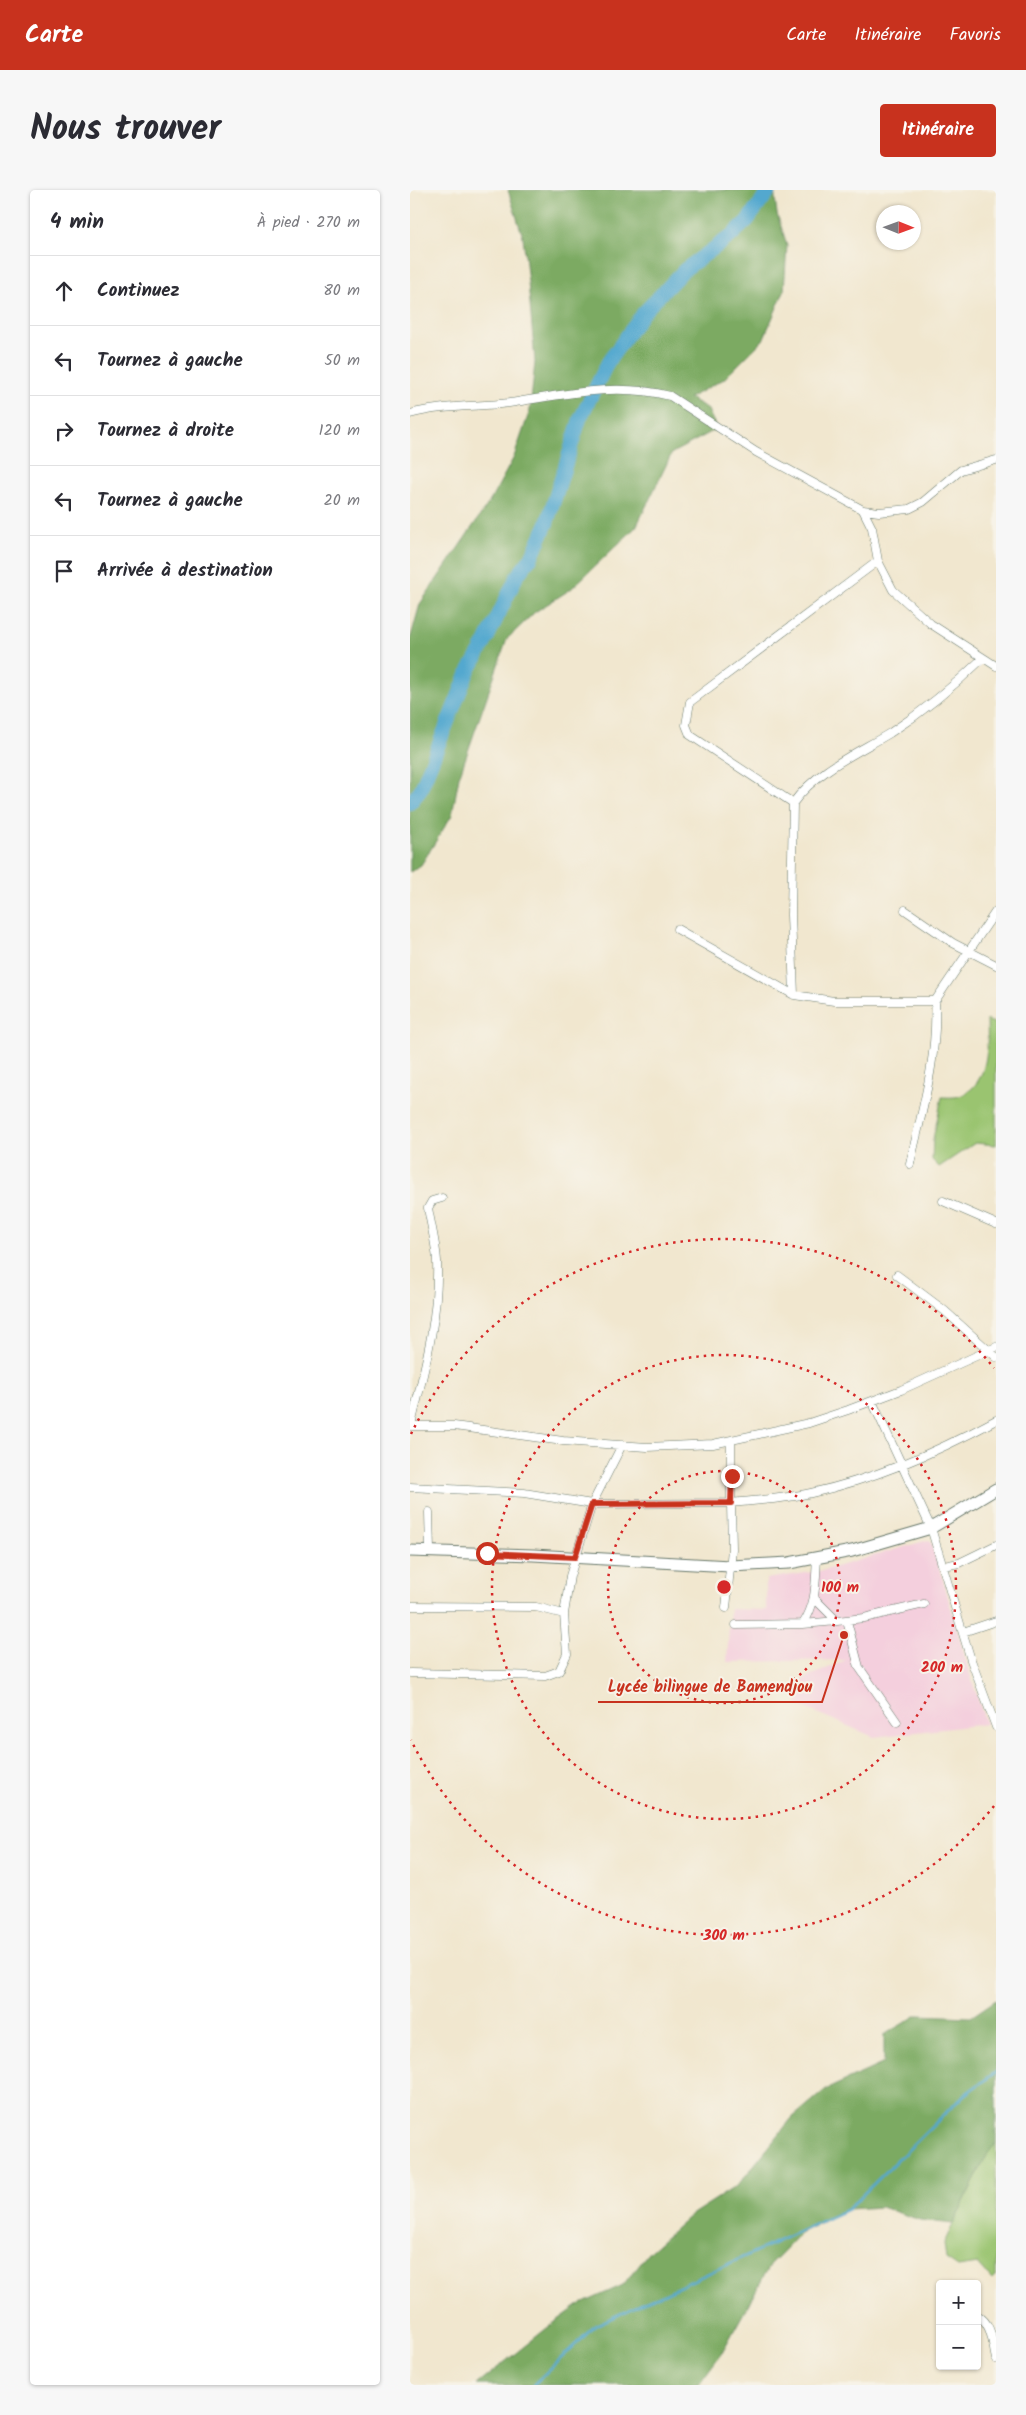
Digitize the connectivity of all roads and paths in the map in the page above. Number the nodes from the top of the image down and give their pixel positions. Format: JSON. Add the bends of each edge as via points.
{"nodes":[{"id":1,"x":410,"y":414,"type":"edge"},
{"id":2,"x":996,"y":460,"type":"edge"},
{"id":3,"x":864,"y":510,"type":"junction"},
{"id":4,"x":878,"y":560,"type":"junction"},
{"id":5,"x":983,"y":658,"type":"junction"},
{"id":6,"x":996,"y":666,"type":"edge"},
{"id":7,"x":793,"y":802,"type":"junction"},
{"id":8,"x":906,"y":910,"type":"dead end"},
{"id":9,"x":996,"y":910,"type":"edge"},
{"id":10,"x":677,"y":929,"type":"dead end"},
{"id":11,"x":967,"y":951,"type":"junction"},
{"id":12,"x":996,"y":965,"type":"edge"},
{"id":13,"x":794,"y":995,"type":"junction"},
{"id":14,"x":935,"y":1002,"type":"junction"},
{"id":15,"x":910,"y":1164,"type":"dead end"},
{"id":16,"x":442,"y":1198,"type":"dead end"},
{"id":17,"x":943,"y":1201,"type":"dead end"},
{"id":18,"x":996,"y":1224,"type":"edge"},
{"id":19,"x":897,"y":1275,"type":"dead end"},
{"id":20,"x":994,"y":1352,"type":"edge"},
{"id":21,"x":872,"y":1401,"type":"junction"},
{"id":22,"x":996,"y":1420,"type":"edge"},
{"id":23,"x":411,"y":1426,"type":"edge"},
{"id":24,"x":731,"y":1442,"type":"junction"},
{"id":25,"x":622,"y":1445,"type":"junction"},
{"id":26,"x":900,"y":1464,"type":"junction"},
{"id":27,"x":410,"y":1487,"type":"edge"},
{"id":28,"x":996,"y":1489,"type":"edge"},
{"id":29,"x":731,"y":1503,"type":"junction"},
{"id":30,"x":592,"y":1504,"type":"junction"},
{"id":31,"x":430,"y":1512,"type":"dead end"},
{"id":32,"x":931,"y":1528,"type":"junction"},
{"id":33,"x":996,"y":1545,"type":"edge"},
{"id":34,"x":410,"y":1551,"type":"edge"},
{"id":35,"x":430,"y":1551,"type":"junction"},
{"id":36,"x":575,"y":1557,"type":"junction"},
{"id":37,"x":817,"y":1559,"type":"junction"},
{"id":38,"x":730,"y":1566,"type":"junction"},
{"id":39,"x":944,"y":1566,"type":"junction"},
{"id":40,"x":815,"y":1599,"type":"junction"},
{"id":41,"x":924,"y":1604,"type":"dead end"},
{"id":42,"x":410,"y":1606,"type":"edge"},
{"id":43,"x":726,"y":1608,"type":"dead end"},
{"id":44,"x":564,"y":1614,"type":"junction"},
{"id":45,"x":847,"y":1621,"type":"junction"},
{"id":46,"x":996,"y":1621,"type":"edge"},
{"id":47,"x":837,"y":1622,"type":"junction"},
{"id":48,"x":802,"y":1624,"type":"junction"},
{"id":49,"x":736,"y":1625,"type":"dead end"},
{"id":50,"x":963,"y":1632,"type":"junction"},
{"id":51,"x":410,"y":1673,"type":"edge"},
{"id":52,"x":898,"y":1722,"type":"dead end"},
{"id":53,"x":996,"y":1727,"type":"edge"},
{"id":54,"x":981,"y":2317,"type":"edge"},
{"id":55,"x":996,"y":2359,"type":"edge"}],
"edges":[{"from":1,"to":3,"type":"street","via":[[452,406],[508,403],[602,390],[655,392],[670,396],[756,452]]},
{"from":2,"to":3,"type":"street","via":[[961,470],[923,502],[909,509]]},
{"from":3,"to":4,"type":"street","via":[[872,528]]},
{"from":4,"to":5,"type":"street","via":[[893,590],[932,624]]},
{"from":4,"to":7,"type":"street","via":[[690,702],[686,725],[690,736]]},
{"from":5,"to":6,"type":"street"},
{"from":5,"to":7,"type":"street","via":[[951,690],[818,778]]},
{"from":7,"to":13,"type":"street","via":[[791,915]]},
{"from":8,"to":11,"type":"street"},
{"from":9,"to":11,"type":"street"},
{"from":10,"to":13,"type":"street"},
{"from":11,"to":12,"type":"street"},
{"from":11,"to":14,"type":"street"},
{"from":13,"to":14,"type":"street","via":[[834,1001]]},
{"from":14,"to":15,"type":"street","via":[[934,1047],[927,1096]]},
{"from":16,"to":23,"type":"street","via":[[432,1201],[428,1208],[437,1260],[436,1305]]},
{"from":17,"to":18,"type":"street"},
{"from":19,"to":20,"type":"street"},
{"from":20,"to":21,"type":"street"},
{"from":21,"to":24,"type":"street","via":[[809,1423]]},
{"from":21,"to":26,"type":"street"},
{"from":22,"to":26,"type":"street","via":[[922,1457]]},
{"from":23,"to":25,"type":"street","via":[[445,1425],[563,1441]]},
{"from":24,"to":25,"type":"street","via":[[666,1447]]},
{"from":24,"to":29,"type":"street"},
{"from":25,"to":30,"type":"street"},
{"from":26,"to":29,"type":"street","via":[[813,1493]]},
{"from":26,"to":32,"type":"street"},
{"from":27,"to":30,"type":"street","via":[[516,1493]]},
{"from":28,"to":32,"type":"main road"},
{"from":29,"to":30,"type":"street"},
{"from":29,"to":38,"type":"street"},
{"from":30,"to":36,"type":"street"},
{"from":31,"to":35,"type":"street"},
{"from":32,"to":37,"type":"main road"},
{"from":32,"to":39,"type":"street"},
{"from":33,"to":39,"type":"street","via":[[959,1563]]},
{"from":34,"to":35,"type":"main road"},
{"from":35,"to":36,"type":"main road"},
{"from":36,"to":38,"type":"main road"},
{"from":36,"to":44,"type":"street"},
{"from":37,"to":38,"type":"main road"},
{"from":37,"to":40,"type":"street"},
{"from":38,"to":43,"type":"street"},
{"from":39,"to":50,"type":"street"},
{"from":40,"to":47,"type":"street"},
{"from":40,"to":48,"type":"street"},
{"from":41,"to":45,"type":"street"},
{"from":42,"to":44,"type":"street","via":[[536,1607]]},
{"from":44,"to":51,"type":"street","via":[[567,1654],[559,1671],[552,1675]]},
{"from":45,"to":47,"type":"street"},
{"from":45,"to":52,"type":"street","via":[[859,1667]]},
{"from":46,"to":50,"type":"street"},
{"from":47,"to":48,"type":"street"},
{"from":48,"to":49,"type":"street"},
{"from":50,"to":53,"type":"street"},
{"from":54,"to":55,"type":"street","via":[[990,2329]]}]}
